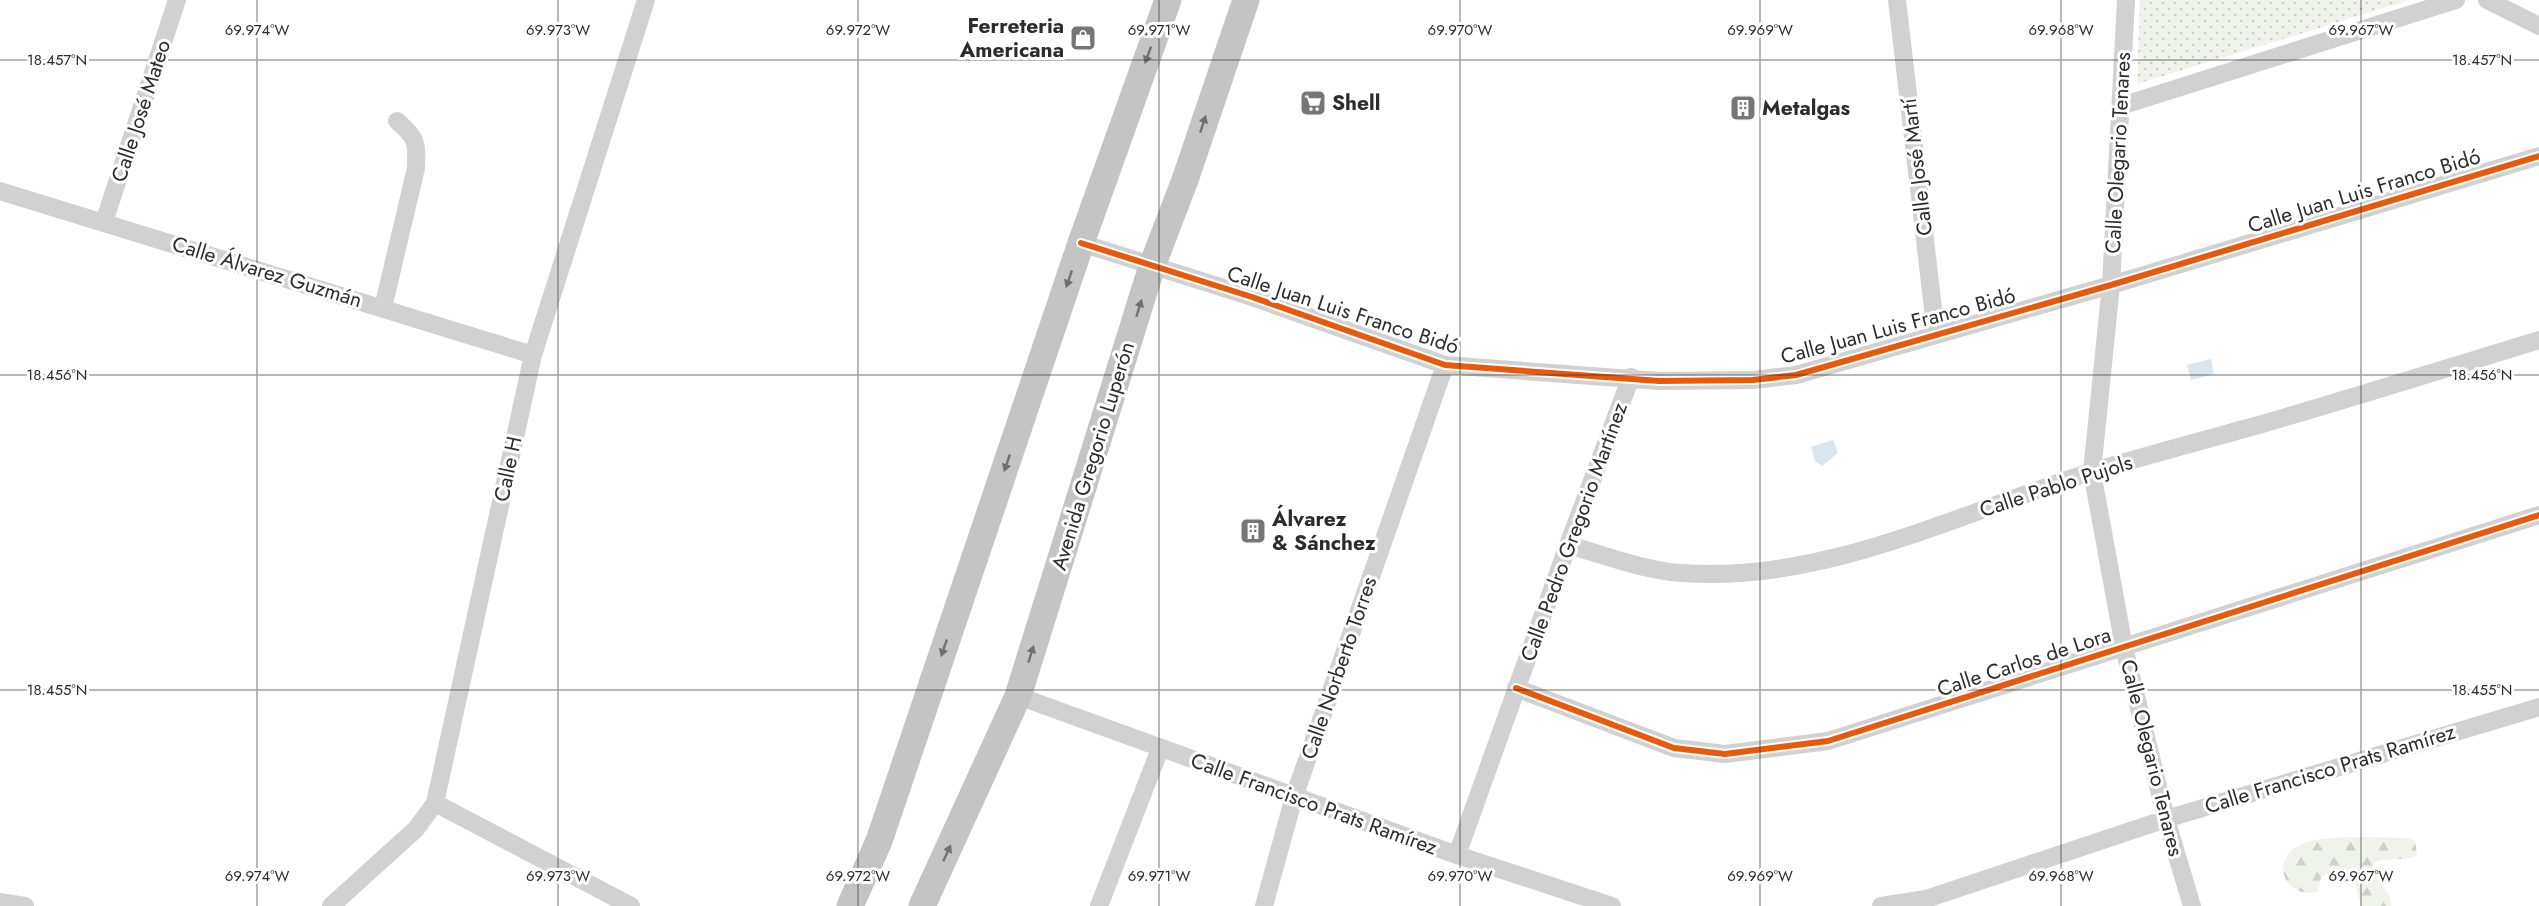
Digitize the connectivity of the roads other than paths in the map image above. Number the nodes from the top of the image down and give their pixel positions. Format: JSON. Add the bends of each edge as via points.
{"nodes":[{"id":1,"x":177,"y":0,"type":"edge"},
{"id":2,"x":646,"y":0,"type":"edge"},
{"id":3,"x":1167,"y":0,"type":"edge"},
{"id":4,"x":1246,"y":0,"type":"edge"},
{"id":5,"x":1897,"y":0,"type":"edge"},
{"id":6,"x":2126,"y":0,"type":"edge"},
{"id":7,"x":2456,"y":0,"type":"edge"},
{"id":8,"x":2487,"y":0,"type":"edge"},
{"id":9,"x":2539,"y":26,"type":"edge"},
{"id":10,"x":2121,"y":106,"type":"junction"},
{"id":11,"x":397,"y":121,"type":"dead end"},
{"id":12,"x":2539,"y":156,"type":"edge"},
{"id":13,"x":0,"y":191,"type":"edge"},
{"id":14,"x":104,"y":222,"type":"junction"},
{"id":15,"x":1081,"y":243,"type":"junction"},
{"id":16,"x":1152,"y":266,"type":"junction"},
{"id":17,"x":2111,"y":285,"type":"junction"},
{"id":18,"x":383,"y":308,"type":"junction"},
{"id":19,"x":1936,"y":334,"type":"junction"},
{"id":20,"x":2539,"y":340,"type":"edge"},
{"id":21,"x":533,"y":355,"type":"junction"},
{"id":22,"x":1444,"y":364,"type":"junction"},
{"id":23,"x":1630,"y":377,"type":"junction"},
{"id":24,"x":2092,"y":472,"type":"junction"},
{"id":25,"x":2539,"y":515,"type":"edge"},
{"id":26,"x":1568,"y":545,"type":"junction"},
{"id":27,"x":2124,"y":647,"type":"junction"},
{"id":28,"x":1516,"y":688,"type":"junction"},
{"id":29,"x":1018,"y":696,"type":"junction"},
{"id":30,"x":2539,"y":707,"type":"edge"},
{"id":31,"x":1160,"y":749,"type":"junction"},
{"id":32,"x":1294,"y":797,"type":"junction"},
{"id":33,"x":435,"y":803,"type":"junction"},
{"id":34,"x":2166,"y":819,"type":"junction"},
{"id":35,"x":1456,"y":855,"type":"junction"},
{"id":36,"x":0,"y":902,"type":"edge"},
{"id":37,"x":25,"y":906,"type":"edge"},
{"id":38,"x":332,"y":906,"type":"edge"},
{"id":39,"x":631,"y":906,"type":"edge"},
{"id":40,"x":850,"y":906,"type":"edge"},
{"id":41,"x":922,"y":906,"type":"edge"},
{"id":42,"x":1099,"y":906,"type":"edge"},
{"id":43,"x":1264,"y":906,"type":"edge"},
{"id":44,"x":1612,"y":906,"type":"edge"},
{"id":45,"x":1881,"y":906,"type":"edge"},
{"id":46,"x":2192,"y":906,"type":"edge"}],
"edges":[{"from":1,"to":14,"type":"street","name":"Calle José Mateo"},
{"from":2,"to":21,"type":"street","name":"Calle H"},
{"from":3,"to":15,"type":"main road","one_way":true},
{"from":16,"to":4,"type":"main road","name":"Avenida Gregorio Luperón","one_way":true},
{"from":5,"to":19,"type":"street","name":"Calle José Martí"},
{"from":6,"to":10,"type":"street","name":"Calle Olegario Tenares"},
{"from":7,"to":10,"type":"street"},
{"from":8,"to":9,"type":"street"},
{"from":10,"to":17,"type":"street","name":"Calle Olegario Tenares"},
{"from":11,"to":18,"type":"street","via":[[412,133],[417,148],[416,168]]},
{"from":12,"to":17,"type":"street","name":"Calle Juan Luis Franco Bidó"},
{"from":13,"to":14,"type":"street","name":"Calle Álvarez Guzmán"},
{"from":14,"to":18,"type":"street","name":"Calle Álvarez Guzmán"},
{"from":15,"to":16,"type":"street","name":"Calle Juan Luis Franco Bidó"},
{"from":15,"to":40,"type":"main road","one_way":true,"via":[[879,841]]},
{"from":16,"to":22,"type":"street","name":"Calle Juan Luis Franco Bidó"},
{"from":29,"to":16,"type":"main road","name":"Avenida Gregorio Luperón","one_way":true},
{"from":17,"to":19,"type":"street","name":"Calle Juan Luis Franco Bidó"},
{"from":17,"to":24,"type":"street","name":"Calle Olegario Tenares"},
{"from":18,"to":21,"type":"street","name":"Calle Álvarez Guzmán"},
{"from":19,"to":23,"type":"street","name":"Calle Juan Luis Franco Bidó","via":[[1796,375],[1716,381]]},
{"from":20,"to":24,"type":"street","name":"Calle Pablo Pujols"},
{"from":21,"to":33,"type":"street","name":"Calle H"},
{"from":22,"to":23,"type":"street","name":"Calle Juan Luis Franco Bidó"},
{"from":22,"to":32,"type":"street","name":"Calle Norberto Torres"},
{"from":23,"to":26,"type":"street","name":"Calle Pedro Gregorio Martínez"},
{"from":24,"to":26,"type":"street","name":"Calle Pablo Pujols","via":[[1879,546],[1821,562],[1773,569],[1681,573]]},
{"from":24,"to":27,"type":"street","name":"Calle Olegario Tenares"},
{"from":25,"to":27,"type":"street","name":"Calle Carlos de Lora"},
{"from":26,"to":28,"type":"street","name":"Calle Pedro Gregorio Martínez"},
{"from":27,"to":28,"type":"street","name":"Calle Carlos de Lora","via":[[1828,741],[1725,754],[1674,748]]},
{"from":27,"to":34,"type":"street","name":"Calle Olegario Tenares"},
{"from":28,"to":35,"type":"street","name":"Calle Pedro Gregorio Martínez"},
{"from":29,"to":31,"type":"street","name":"Calle Francisco Prats Ramírez"},
{"from":41,"to":29,"type":"main road","name":"Avenida Gregorio Luperón","one_way":true},
{"from":30,"to":34,"type":"street","name":"Calle Francisco Prats Ramírez"},
{"from":31,"to":32,"type":"street","name":"Calle Francisco Prats Ramírez"},
{"from":31,"to":42,"type":"street"},
{"from":32,"to":35,"type":"street","name":"Calle Francisco Prats Ramírez"},
{"from":32,"to":43,"type":"street","name":"Calle Norberto Torres"},
{"from":33,"to":38,"type":"street","name":"Calle H","via":[[416,829]]},
{"from":33,"to":39,"type":"street"},
{"from":34,"to":45,"type":"street","name":"Calle Francisco Prats Ramírez","via":[[1926,899]]},
{"from":34,"to":46,"type":"street","name":"Calle Olegario Tenares"},
{"from":35,"to":44,"type":"street","name":"Calle Francisco Prats Ramírez"},
{"from":36,"to":37,"type":"street"}]}
